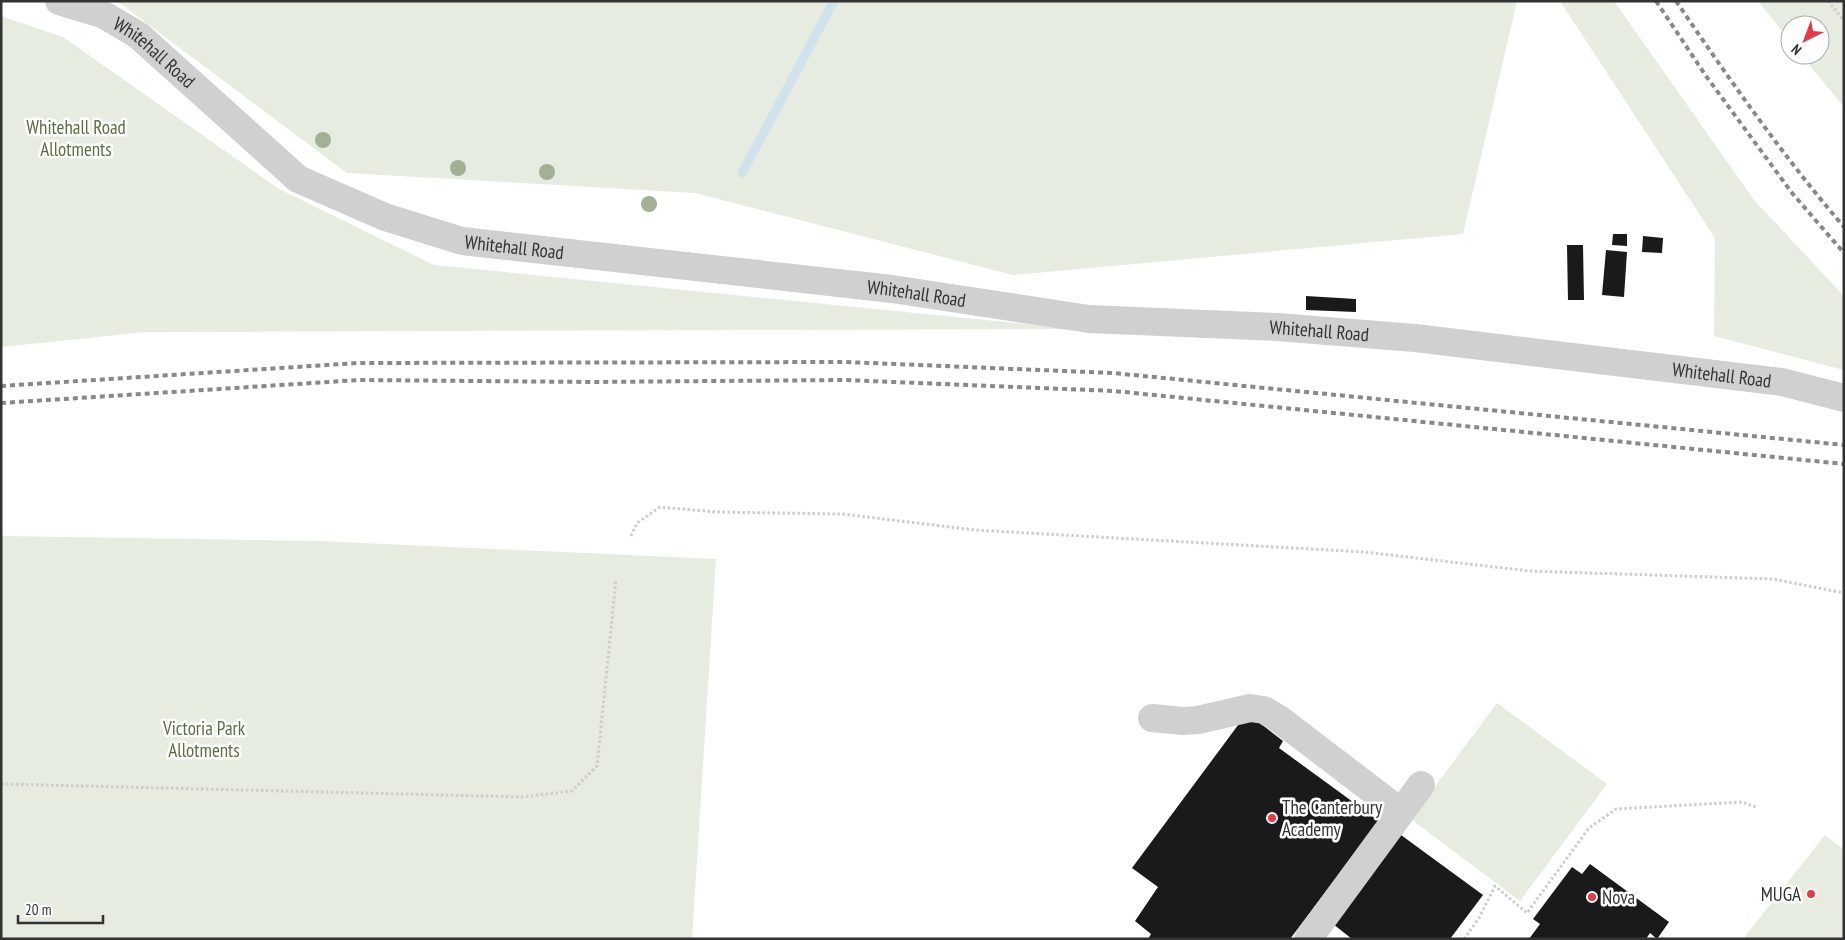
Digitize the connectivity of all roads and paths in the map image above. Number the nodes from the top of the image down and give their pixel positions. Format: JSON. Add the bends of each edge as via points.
{"nodes":[{"id":1,"x":59,"y":1,"type":"edge"},
{"id":2,"x":1828,"y":1,"type":"edge"},
{"id":3,"x":1844,"y":21,"type":"edge"},
{"id":4,"x":1844,"y":398,"type":"edge"},
{"id":5,"x":631,"y":536,"type":"dead end"},
{"id":6,"x":616,"y":580,"type":"dead end"},
{"id":7,"x":1844,"y":593,"type":"edge"},
{"id":8,"x":1152,"y":718,"type":"dead end"},
{"id":9,"x":1,"y":784,"type":"edge"},
{"id":10,"x":1421,"y":785,"type":"dead end"},
{"id":11,"x":1756,"y":806,"type":"dead end"},
{"id":12,"x":1401,"y":812,"type":"junction"},
{"id":13,"x":1308,"y":939,"type":"edge"},
{"id":14,"x":1464,"y":939,"type":"edge"}],
"edges":[{"from":1,"to":4,"type":"street","name":"Whitehall Road","via":[[102,14],[138,35],[298,179],[385,217],[462,241],[892,289],[1089,319],[1277,327],[1415,338],[1782,382]]},
{"from":2,"to":3,"type":"path"},
{"from":5,"to":7,"type":"path","via":[[637,523],[660,507],[716,512],[842,514],[975,530],[1364,552],[1530,571],[1773,579]]},
{"from":6,"to":9,"type":"path","via":[[597,766],[572,791],[522,797]]},
{"from":8,"to":12,"type":"street","via":[[1198,720],[1250,708],[1264,710]]},
{"from":10,"to":12,"type":"street"},
{"from":11,"to":14,"type":"path","via":[[1742,802],[1616,809],[1589,828],[1527,913],[1495,886]]},
{"from":12,"to":13,"type":"street"}]}
